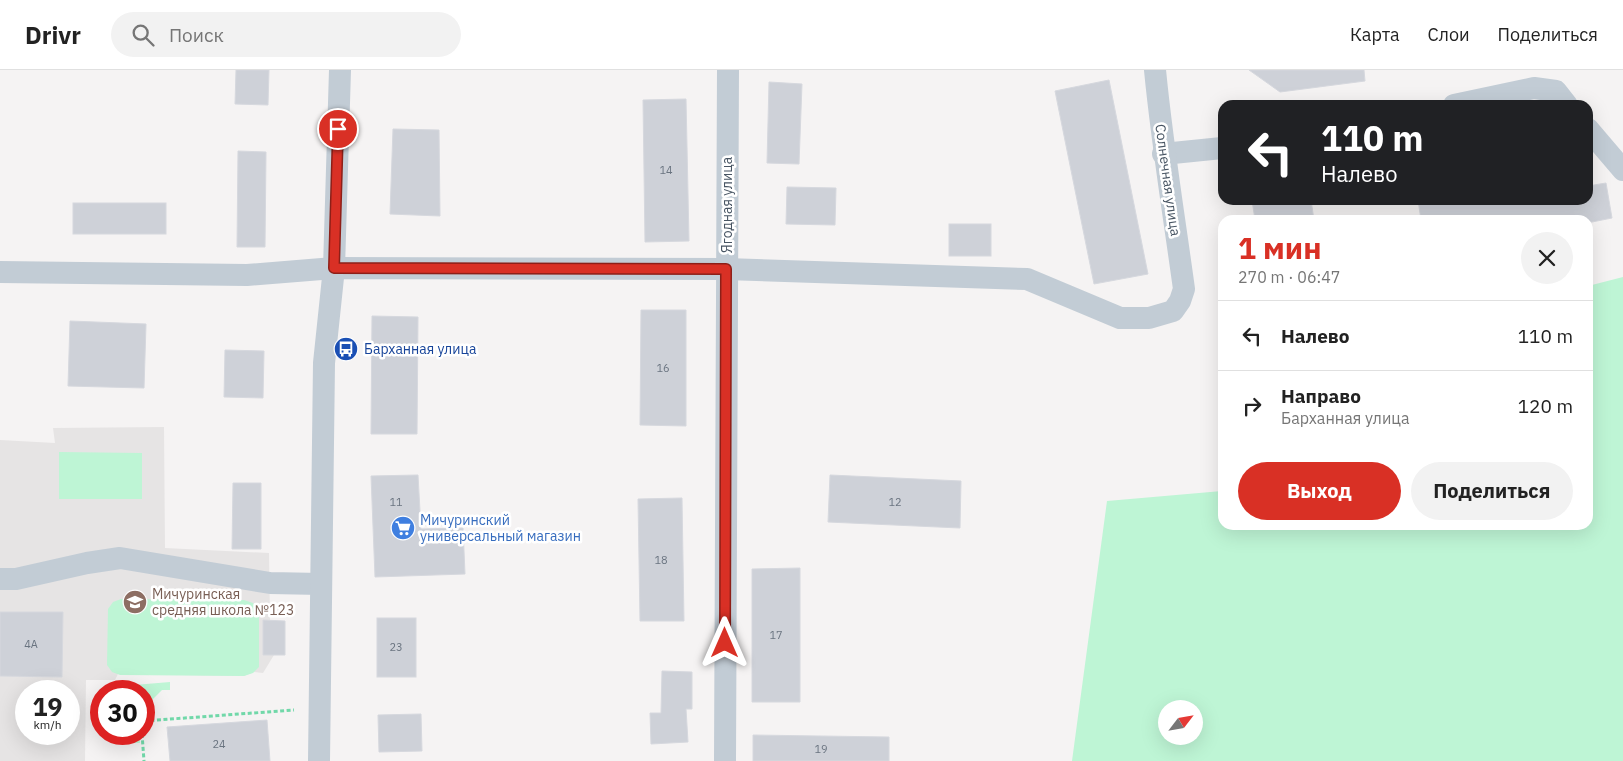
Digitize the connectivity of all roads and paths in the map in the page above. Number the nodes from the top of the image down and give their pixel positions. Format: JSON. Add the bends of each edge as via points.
{"nodes":[{"id":1,"x":340,"y":70,"type":"edge"},
{"id":2,"x":728,"y":70,"type":"edge"},
{"id":3,"x":1155,"y":70,"type":"edge"},
{"id":4,"x":1478,"y":100,"type":"edge"},
{"id":5,"x":1563,"y":100,"type":"edge"},
{"id":6,"x":1593,"y":135,"type":"edge"},
{"id":7,"x":1218,"y":148,"type":"edge"},
{"id":8,"x":1163,"y":154,"type":"junction"},
{"id":9,"x":1623,"y":170,"type":"edge"},
{"id":10,"x":334,"y":268,"type":"junction"},
{"id":11,"x":726,"y":269,"type":"junction"},
{"id":12,"x":0,"y":272,"type":"edge"},
{"id":13,"x":0,"y":579,"type":"edge"},
{"id":14,"x":321,"y":584,"type":"junction"},
{"id":15,"x":294,"y":710,"type":"dead end"},
{"id":16,"x":155,"y":720,"type":"edge"},
{"id":17,"x":143,"y":745,"type":"edge"},
{"id":18,"x":144,"y":761,"type":"edge"},
{"id":19,"x":319,"y":761,"type":"edge"},
{"id":20,"x":725,"y":761,"type":"edge"}],
"edges":[{"from":1,"to":10,"type":"street"},
{"from":2,"to":11,"type":"street","name":"Ягодная улица"},
{"from":3,"to":8,"type":"street","name":"Солнечная улица"},
{"from":4,"to":5,"type":"street","via":[[1534,88],[1556,91]]},
{"from":6,"to":9,"type":"street"},
{"from":7,"to":8,"type":"street"},
{"from":8,"to":11,"type":"street","name":"Солнечная улица","via":[[1184,289],[1173,311],[1149,318],[1120,318],[1027,279]]},
{"from":10,"to":11,"type":"street"},
{"from":10,"to":12,"type":"street","via":[[247,275]]},
{"from":10,"to":14,"type":"street","via":[[324,363]]},
{"from":11,"to":20,"type":"street","name":"Ягодная улица"},
{"from":13,"to":14,"type":"street","via":[[16,579],[120,558],[270,583]]},
{"from":14,"to":19,"type":"street"},
{"from":15,"to":16,"type":"path"},
{"from":17,"to":18,"type":"path"}]}
